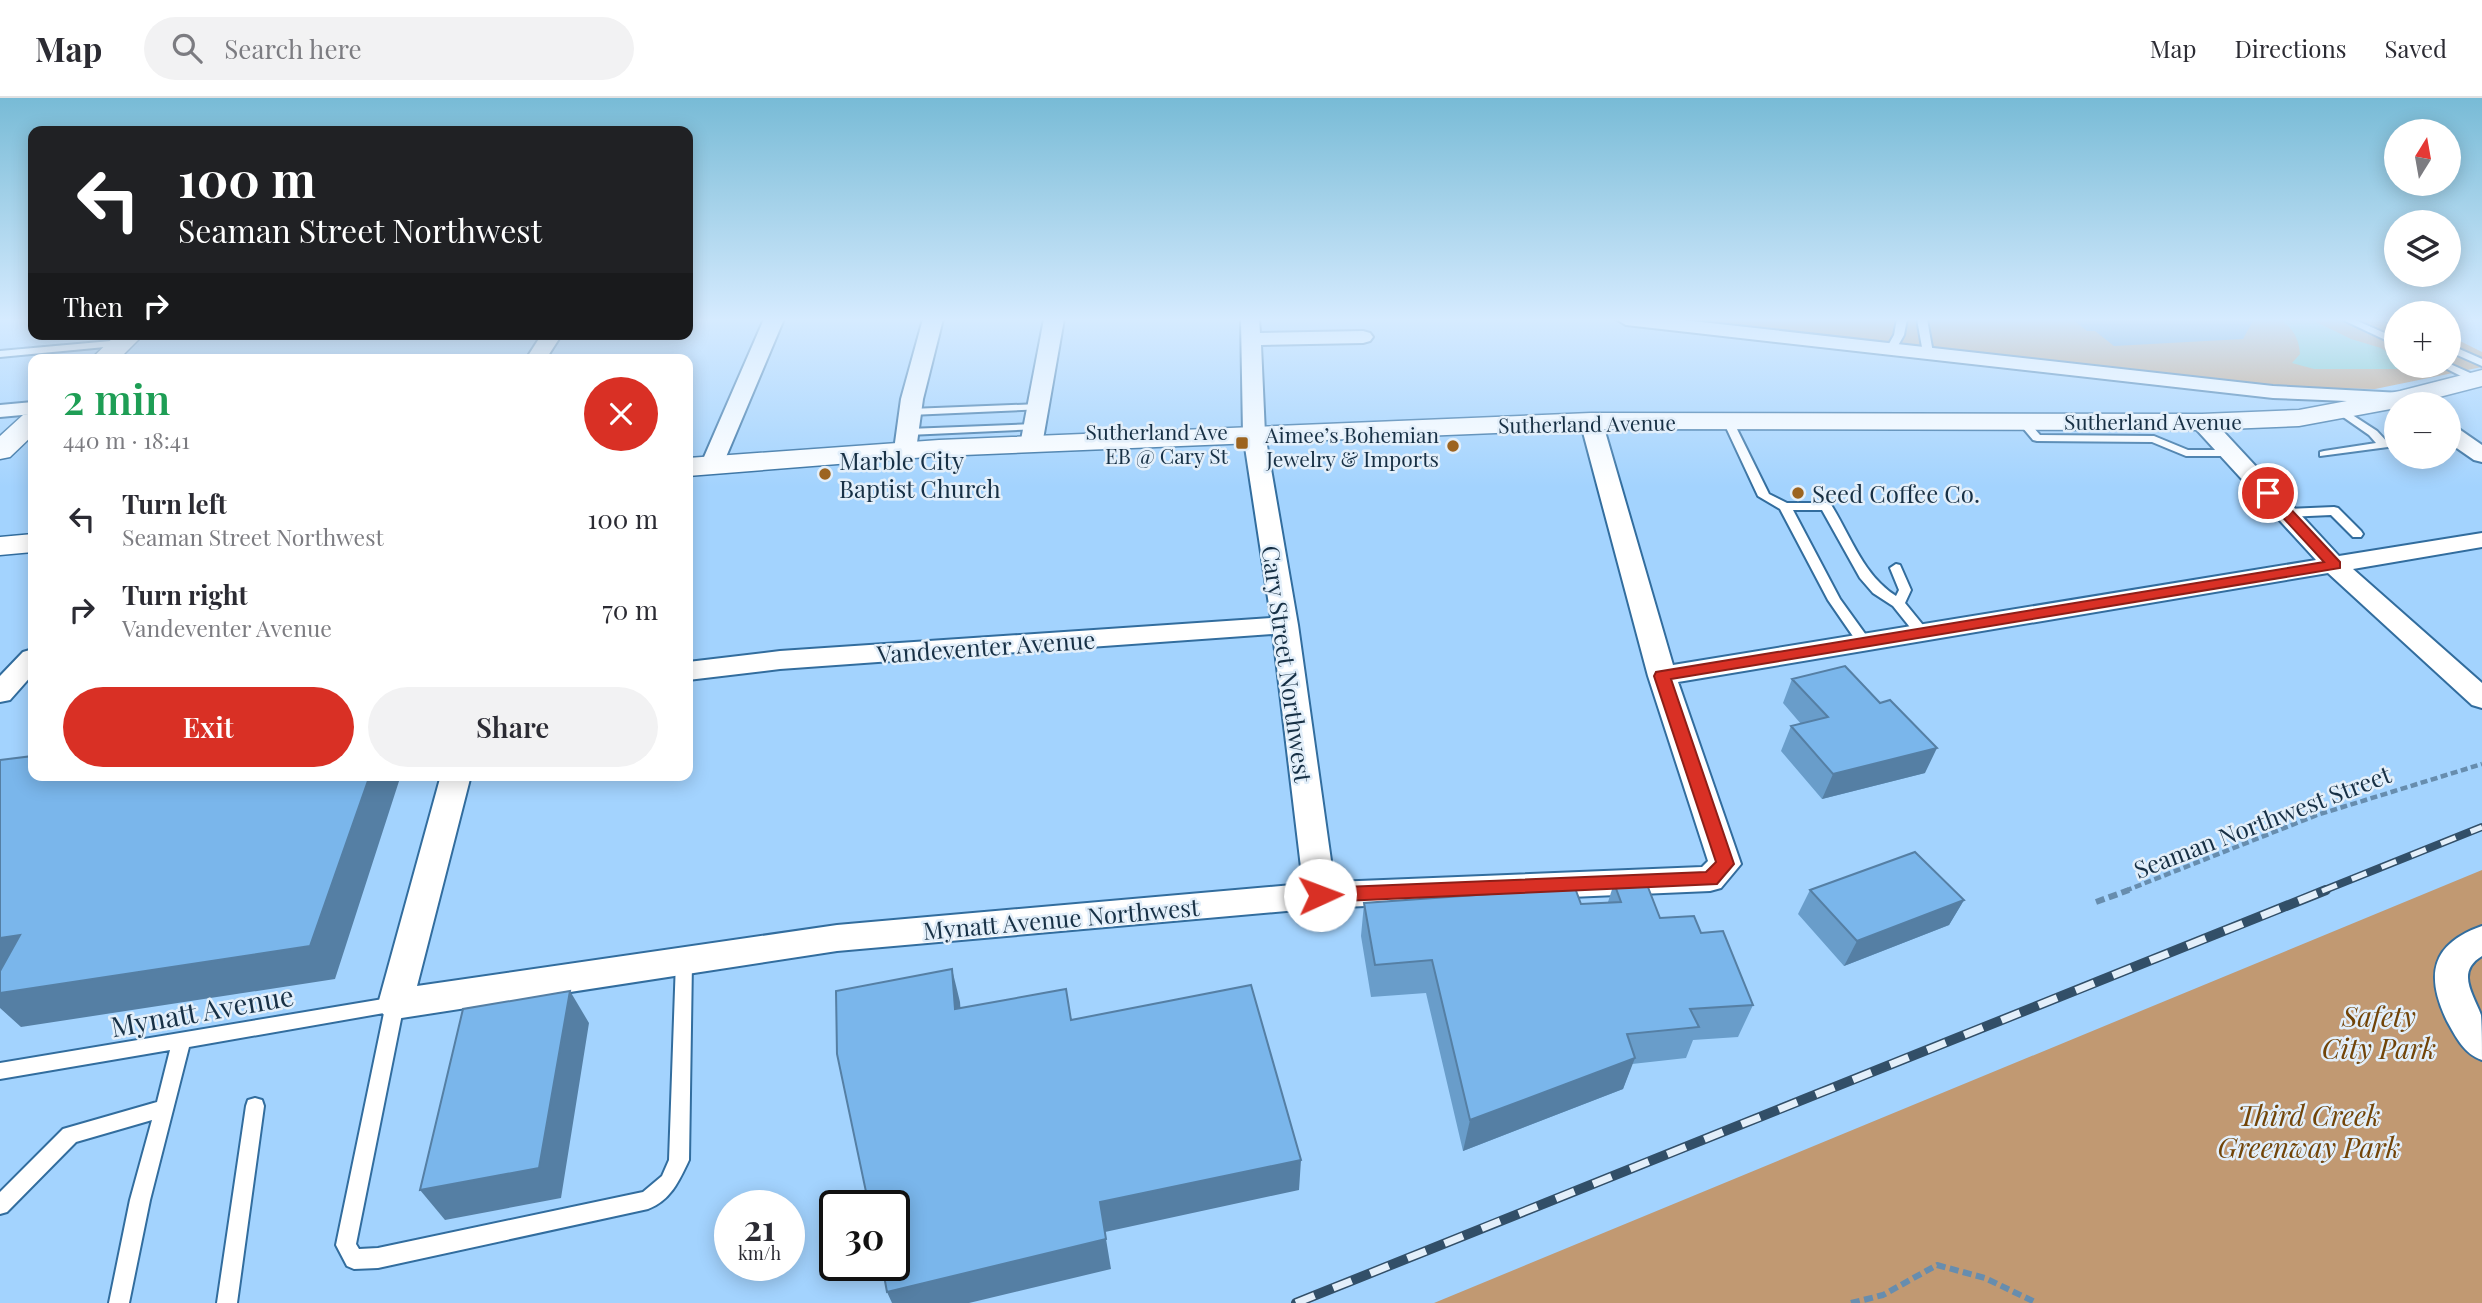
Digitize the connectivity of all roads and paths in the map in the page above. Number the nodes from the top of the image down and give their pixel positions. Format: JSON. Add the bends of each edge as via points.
{"nodes":[{"id":1,"x":745,"y":375,"type":"edge"},
{"id":2,"x":920,"y":375,"type":"edge"},
{"id":3,"x":1044,"y":375,"type":"edge"},
{"id":4,"x":1252,"y":375,"type":"edge"},
{"id":5,"x":2125,"y":375,"type":"edge"},
{"id":6,"x":2474,"y":375,"type":"edge"},
{"id":7,"x":2431,"y":392,"type":"edge"},
{"id":8,"x":2384,"y":400,"type":"edge"},
{"id":9,"x":2384,"y":405,"type":"edge"},
{"id":10,"x":28,"y":408,"type":"edge"},
{"id":11,"x":990,"y":409,"type":"junction"},
{"id":12,"x":2340,"y":410,"type":"junction"},
{"id":13,"x":0,"y":411,"type":"edge"},
{"id":14,"x":1591,"y":421,"type":"junction"},
{"id":15,"x":1728,"y":421,"type":"junction"},
{"id":16,"x":2021,"y":421,"type":"junction"},
{"id":17,"x":2202,"y":422,"type":"junction"},
{"id":18,"x":28,"y":426,"type":"edge"},
{"id":19,"x":1035,"y":426,"type":"junction"},
{"id":20,"x":988,"y":429,"type":"junction"},
{"id":21,"x":908,"y":431,"type":"junction"},
{"id":22,"x":1254,"y":434,"type":"junction"},
{"id":23,"x":2461,"y":441,"type":"edge"},
{"id":24,"x":0,"y":451,"type":"edge"},
{"id":25,"x":2231,"y":453,"type":"junction"},
{"id":26,"x":2324,"y":454,"type":"dead end"},
{"id":27,"x":2482,"y":455,"type":"edge"},
{"id":28,"x":700,"y":465,"type":"edge"},
{"id":29,"x":1785,"y":507,"type":"junction"},
{"id":30,"x":2287,"y":513,"type":"junction"},
{"id":31,"x":2357,"y":534,"type":"dead end"},
{"id":32,"x":2482,"y":540,"type":"edge"},
{"id":33,"x":28,"y":543,"type":"edge"},
{"id":34,"x":0,"y":546,"type":"edge"},
{"id":35,"x":2334,"y":565,"type":"junction"},
{"id":36,"x":1896,"y":568,"type":"dead end"},
{"id":37,"x":1898,"y":603,"type":"junction"},
{"id":38,"x":1285,"y":625,"type":"junction"},
{"id":39,"x":1922,"y":633,"type":"junction"},
{"id":40,"x":1864,"y":642,"type":"junction"},
{"id":41,"x":28,"y":662,"type":"edge"},
{"id":42,"x":693,"y":670,"type":"edge"},
{"id":43,"x":1662,"y":676,"type":"junction"},
{"id":44,"x":0,"y":693,"type":"edge"},
{"id":45,"x":2482,"y":698,"type":"edge"},
{"id":46,"x":2482,"y":764,"type":"edge"},
{"id":47,"x":454,"y":781,"type":"edge"},
{"id":48,"x":1320,"y":895,"type":"junction"},
{"id":49,"x":2096,"y":902,"type":"dead end"},
{"id":50,"x":2482,"y":940,"type":"edge"},
{"id":51,"x":684,"y":961,"type":"junction"},
{"id":52,"x":395,"y":1004,"type":"junction"},
{"id":53,"x":182,"y":1040,"type":"junction"},
{"id":54,"x":2482,"y":1045,"type":"edge"},
{"id":55,"x":9,"y":1069,"type":"edge"},
{"id":56,"x":256,"y":1106,"type":"dead end"},
{"id":57,"x":164,"y":1108,"type":"junction"},
{"id":58,"x":0,"y":1205,"type":"edge"},
{"id":59,"x":119,"y":1303,"type":"edge"},
{"id":60,"x":227,"y":1303,"type":"edge"},
{"id":61,"x":1851,"y":1303,"type":"edge"},
{"id":62,"x":2036,"y":1303,"type":"edge"}],
"edges":[{"from":1,"to":28,"type":"street"},
{"from":2,"to":21,"type":"street"},
{"from":3,"to":19,"type":"street"},
{"from":4,"to":22,"type":"street","name":"Cary Street Northwest"},
{"from":5,"to":8,"type":"street"},
{"from":6,"to":7,"type":"street","name":"Sutherland Avenue"},
{"from":9,"to":12,"type":"street","name":"Sutherland Avenue"},
{"from":10,"to":13,"type":"street"},
{"from":11,"to":19,"type":"lane"},
{"from":11,"to":20,"type":"lane"},
{"from":11,"to":21,"type":"lane"},
{"from":12,"to":17,"type":"street","name":"Sutherland Avenue","via":[[2299,418]]},
{"from":12,"to":26,"type":"lane","via":[[2384,445]]},
{"from":14,"to":15,"type":"street","name":"Sutherland Avenue"},
{"from":14,"to":22,"type":"street","name":"Sutherland Avenue"},
{"from":14,"to":43,"type":"street"},
{"from":15,"to":16,"type":"street","name":"Sutherland Avenue"},
{"from":15,"to":29,"type":"lane","via":[[1764,496]]},
{"from":16,"to":17,"type":"street","name":"Sutherland Avenue"},
{"from":16,"to":25,"type":"lane","via":[[2037,438],[2154,439],[2186,453]]},
{"from":17,"to":25,"type":"street"},
{"from":18,"to":24,"type":"street"},
{"from":19,"to":20,"type":"lane"},
{"from":19,"to":21,"type":"street","name":"Sutherland Avenue"},
{"from":19,"to":22,"type":"street","name":"Sutherland Avenue"},
{"from":20,"to":21,"type":"lane"},
{"from":21,"to":28,"type":"street","name":"Sutherland Avenue"},
{"from":22,"to":38,"type":"street","name":"Cary Street Northwest"},
{"from":23,"to":27,"type":"street"},
{"from":25,"to":30,"type":"street"},
{"from":29,"to":37,"type":"lane","via":[[1826,506],[1864,575]]},
{"from":29,"to":40,"type":"lane","via":[[1834,600]]},
{"from":30,"to":31,"type":"lane","via":[[2334,512]]},
{"from":30,"to":35,"type":"street"},
{"from":32,"to":35,"type":"street"},
{"from":33,"to":34,"type":"street"},
{"from":35,"to":39,"type":"street"},
{"from":35,"to":45,"type":"street"},
{"from":36,"to":37,"type":"lane","via":[[1905,590]]},
{"from":37,"to":39,"type":"lane"},
{"from":38,"to":42,"type":"street","name":"Vandeventer Avenue","via":[[780,660]]},
{"from":38,"to":48,"type":"street","name":"Cary Street Northwest"},
{"from":39,"to":40,"type":"street"},
{"from":40,"to":43,"type":"street"},
{"from":41,"to":44,"type":"street"},
{"from":43,"to":48,"type":"street","name":"Mynatt Avenue Northwest","via":[[1726,864],[1710,879]]},
{"from":46,"to":49,"type":"path","name":"Seaman Northwest Street","via":[[2294,823]]},
{"from":47,"to":52,"type":"street"},
{"from":48,"to":51,"type":"street","name":"Mynatt Avenue Northwest","via":[[837,938]]},
{"from":50,"to":54,"type":"street","via":[[2458,954],[2449,981],[2457,1010]]},
{"from":51,"to":52,"type":"street","name":"Mynatt Avenue Northwest"},
{"from":51,"to":52,"type":"lane","via":[[679,1160],[669,1182],[648,1200],[378,1258],[354,1259],[346,1245]]},
{"from":52,"to":53,"type":"lane","name":"Mynatt Avenue"},
{"from":53,"to":55,"type":"lane","name":"Mynatt Avenue"},
{"from":53,"to":57,"type":"lane"},
{"from":56,"to":60,"type":"lane"},
{"from":57,"to":58,"type":"lane","via":[[70,1135]]},
{"from":57,"to":59,"type":"lane"},
{"from":61,"to":62,"type":"path","via":[[1883,1295],[1937,1265],[1985,1278]]}]}
